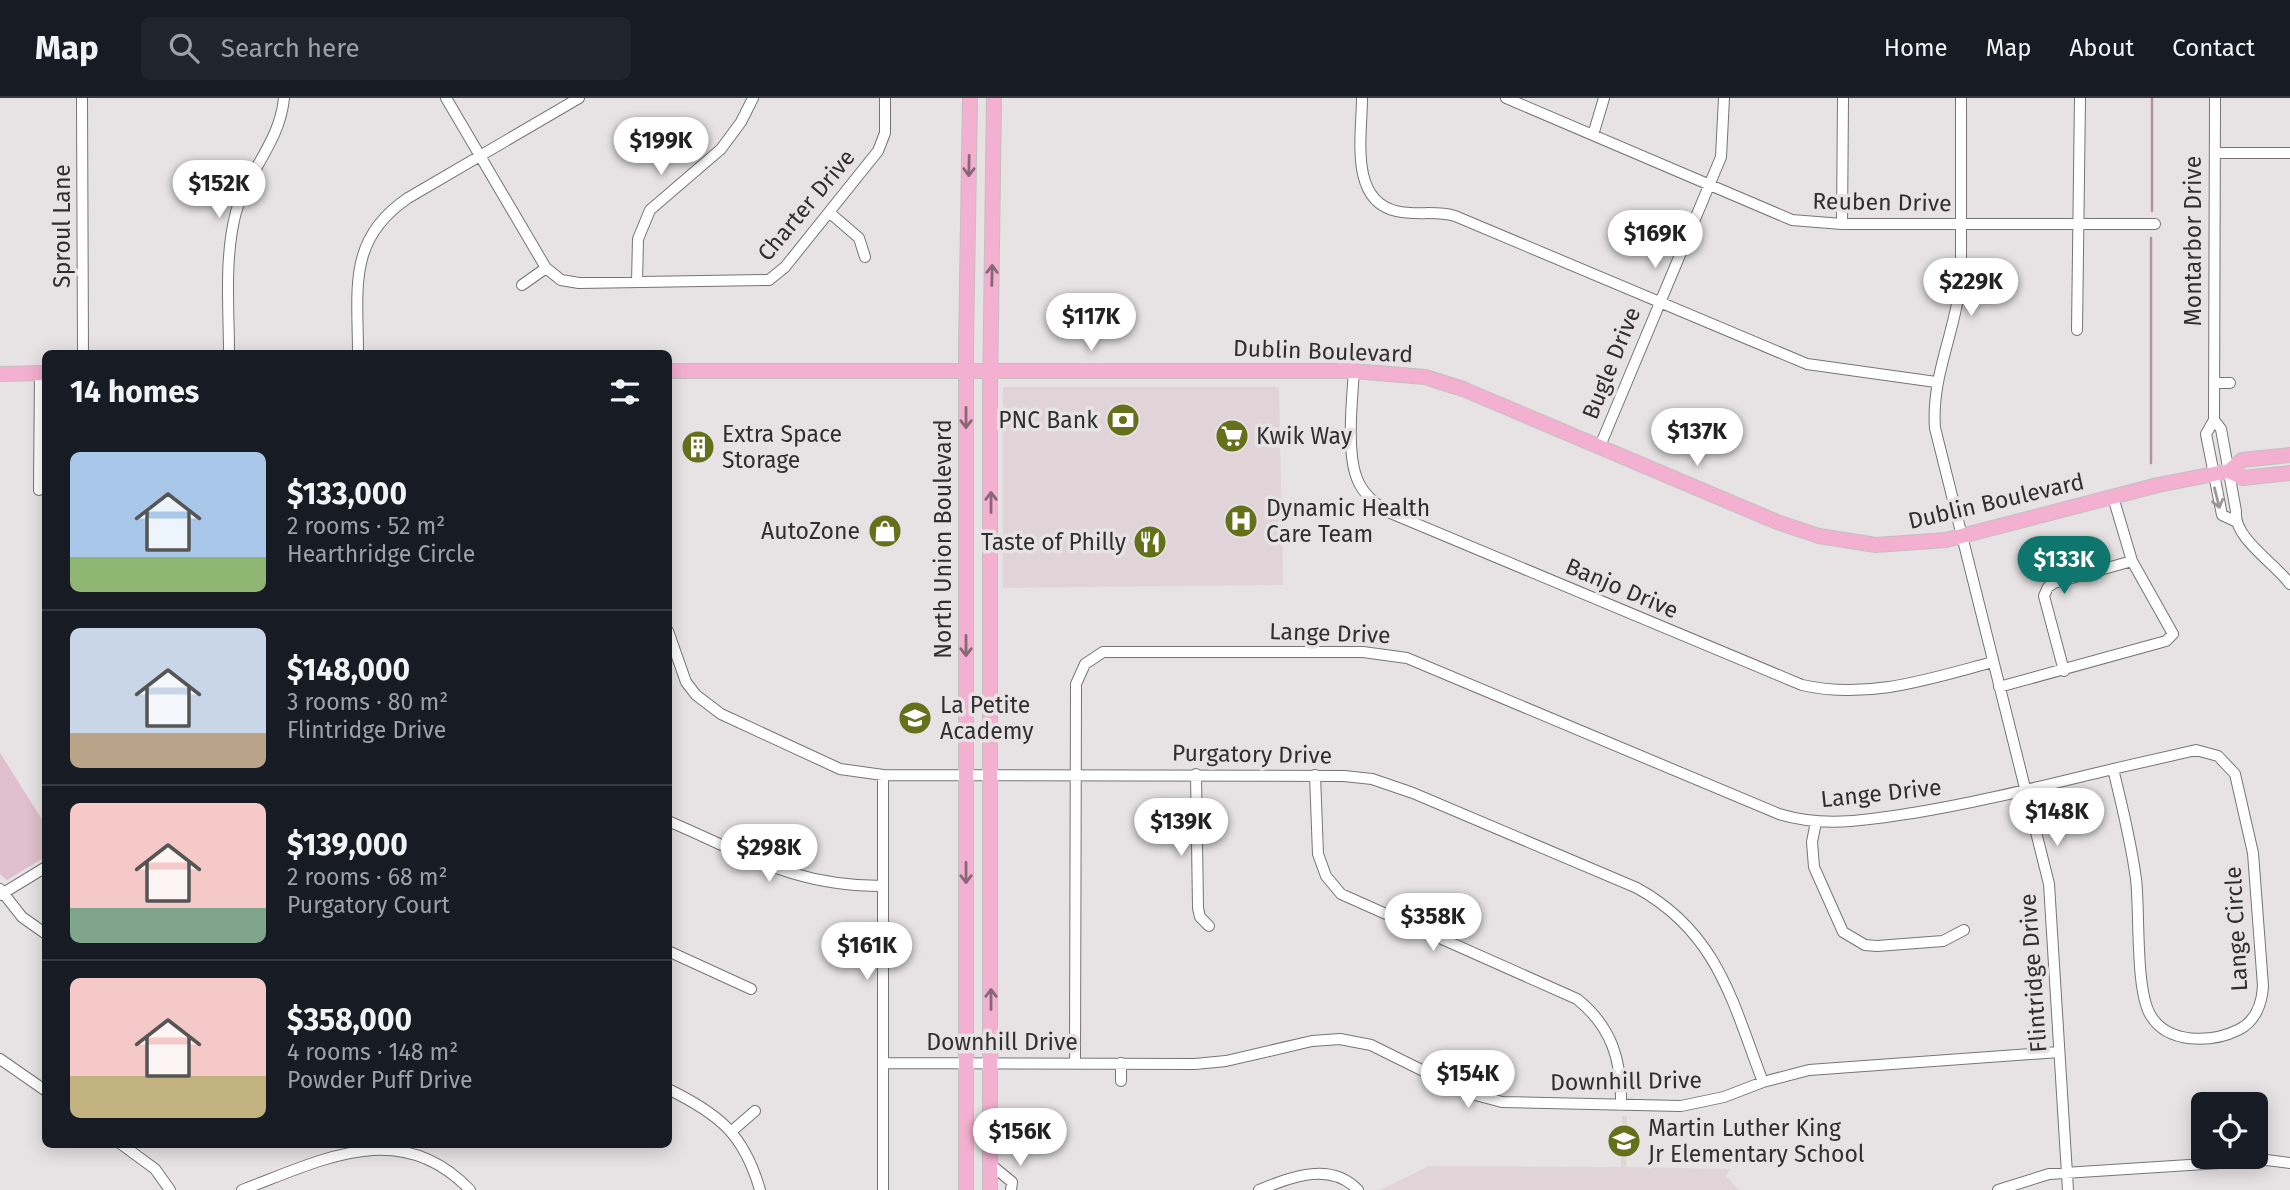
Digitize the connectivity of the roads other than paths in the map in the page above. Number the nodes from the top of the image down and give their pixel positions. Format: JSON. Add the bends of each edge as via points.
{"nodes":[{"id":1,"x":82,"y":98,"type":"edge"},
{"id":2,"x":284,"y":98,"type":"edge"},
{"id":3,"x":446,"y":98,"type":"edge"},
{"id":4,"x":579,"y":98,"type":"edge"},
{"id":5,"x":753,"y":98,"type":"edge"},
{"id":6,"x":885,"y":98,"type":"edge"},
{"id":7,"x":970,"y":98,"type":"edge"},
{"id":8,"x":994,"y":98,"type":"edge"},
{"id":9,"x":1362,"y":98,"type":"edge"},
{"id":10,"x":1506,"y":98,"type":"edge"},
{"id":11,"x":1604,"y":98,"type":"edge"},
{"id":12,"x":1724,"y":98,"type":"edge"},
{"id":13,"x":1843,"y":98,"type":"edge"},
{"id":14,"x":1961,"y":98,"type":"edge"},
{"id":15,"x":2080,"y":98,"type":"edge"},
{"id":16,"x":2215,"y":98,"type":"edge"},
{"id":17,"x":1593,"y":135,"type":"junction"},
{"id":18,"x":2215,"y":153,"type":"junction"},
{"id":19,"x":2290,"y":153,"type":"edge"},
{"id":20,"x":480,"y":156,"type":"junction"},
{"id":21,"x":1711,"y":185,"type":"junction"},
{"id":22,"x":830,"y":213,"type":"junction"},
{"id":23,"x":1842,"y":224,"type":"junction"},
{"id":24,"x":1961,"y":224,"type":"junction"},
{"id":25,"x":2080,"y":224,"type":"junction"},
{"id":26,"x":2155,"y":224,"type":"dead end"},
{"id":27,"x":865,"y":257,"type":"dead end"},
{"id":28,"x":545,"y":268,"type":"junction"},
{"id":29,"x":638,"y":282,"type":"junction"},
{"id":30,"x":522,"y":285,"type":"dead end"},
{"id":31,"x":1658,"y":303,"type":"junction"},
{"id":32,"x":2077,"y":330,"type":"dead end"},
{"id":33,"x":83,"y":350,"type":"edge"},
{"id":34,"x":229,"y":350,"type":"edge"},
{"id":35,"x":358,"y":350,"type":"edge"},
{"id":36,"x":966,"y":370,"type":"junction"},
{"id":37,"x":990,"y":370,"type":"junction"},
{"id":38,"x":672,"y":371,"type":"edge"},
{"id":39,"x":1354,"y":371,"type":"junction"},
{"id":40,"x":42,"y":373,"type":"edge"},
{"id":41,"x":0,"y":374,"type":"edge"},
{"id":42,"x":1936,"y":382,"type":"junction"},
{"id":43,"x":2214,"y":383,"type":"junction"},
{"id":44,"x":2230,"y":383,"type":"dead end"},
{"id":45,"x":42,"y":402,"type":"edge"},
{"id":46,"x":2214,"y":420,"type":"junction"},
{"id":47,"x":1600,"y":446,"type":"junction"},
{"id":48,"x":2290,"y":455,"type":"edge"},
{"id":49,"x":2229,"y":471,"type":"junction"},
{"id":50,"x":2290,"y":473,"type":"edge"},
{"id":51,"x":2212,"y":475,"type":"junction"},
{"id":52,"x":39,"y":489,"type":"dead end"},
{"id":53,"x":2113,"y":496,"type":"junction"},
{"id":54,"x":2235,"y":520,"type":"junction"},
{"id":55,"x":1962,"y":537,"type":"junction"},
{"id":56,"x":2132,"y":561,"type":"junction"},
{"id":57,"x":2286,"y":570,"type":"edge"},
{"id":58,"x":2290,"y":584,"type":"edge"},
{"id":59,"x":672,"y":642,"type":"edge"},
{"id":60,"x":1993,"y":662,"type":"junction"},
{"id":61,"x":2064,"y":671,"type":"junction"},
{"id":62,"x":1999,"y":687,"type":"junction"},
{"id":63,"x":2113,"y":769,"type":"junction"},
{"id":64,"x":966,"y":774,"type":"junction"},
{"id":65,"x":990,"y":774,"type":"junction"},
{"id":66,"x":1075,"y":774,"type":"junction"},
{"id":67,"x":1196,"y":774,"type":"junction"},
{"id":68,"x":883,"y":775,"type":"junction"},
{"id":69,"x":1315,"y":775,"type":"junction"},
{"id":70,"x":2026,"y":790,"type":"junction"},
{"id":71,"x":1816,"y":822,"type":"junction"},
{"id":72,"x":672,"y":823,"type":"edge"},
{"id":73,"x":42,"y":869,"type":"edge"},
{"id":74,"x":883,"y":886,"type":"junction"},
{"id":75,"x":1,"y":893,"type":"edge"},
{"id":76,"x":1209,"y":926,"type":"dead end"},
{"id":77,"x":1964,"y":930,"type":"dead end"},
{"id":78,"x":42,"y":931,"type":"edge"},
{"id":79,"x":672,"y":953,"type":"edge"},
{"id":80,"x":751,"y":989,"type":"dead end"},
{"id":81,"x":2059,"y":1052,"type":"junction"},
{"id":82,"x":0,"y":1059,"type":"edge"},
{"id":83,"x":883,"y":1063,"type":"junction"},
{"id":84,"x":991,"y":1063,"type":"junction"},
{"id":85,"x":1075,"y":1063,"type":"junction"},
{"id":86,"x":1121,"y":1063,"type":"junction"},
{"id":87,"x":967,"y":1064,"type":"junction"},
{"id":88,"x":1121,"y":1081,"type":"dead end"},
{"id":89,"x":1763,"y":1082,"type":"junction"},
{"id":90,"x":42,"y":1088,"type":"edge"},
{"id":91,"x":672,"y":1091,"type":"edge"},
{"id":92,"x":1621,"y":1105,"type":"junction"},
{"id":93,"x":755,"y":1111,"type":"dead end"},
{"id":94,"x":733,"y":1131,"type":"junction"},
{"id":95,"x":126,"y":1148,"type":"edge"},
{"id":96,"x":2290,"y":1163,"type":"edge"},
{"id":97,"x":990,"y":1164,"type":"junction"},
{"id":98,"x":2067,"y":1173,"type":"junction"},
{"id":99,"x":170,"y":1190,"type":"edge"},
{"id":100,"x":242,"y":1190,"type":"edge"},
{"id":101,"x":470,"y":1190,"type":"edge"},
{"id":102,"x":760,"y":1190,"type":"edge"},
{"id":103,"x":883,"y":1190,"type":"edge"},
{"id":104,"x":966,"y":1190,"type":"edge"},
{"id":105,"x":990,"y":1190,"type":"edge"},
{"id":106,"x":1012,"y":1190,"type":"edge"},
{"id":107,"x":1259,"y":1190,"type":"edge"},
{"id":108,"x":1358,"y":1190,"type":"edge"},
{"id":109,"x":1998,"y":1190,"type":"edge"},
{"id":110,"x":2068,"y":1190,"type":"edge"}],
"edges":[{"from":1,"to":33,"type":"street","name":"Sproul Lane"},
{"from":2,"to":34,"type":"street","via":[[278,131],[249,180],[236,214],[230,257]]},
{"from":3,"to":20,"type":"street"},
{"from":4,"to":20,"type":"street"},
{"from":5,"to":29,"type":"street","via":[[721,149],[650,210],[639,239]]},
{"from":6,"to":22,"type":"street","name":"Charter Drive","via":[[883,142]]},
{"from":7,"to":36,"type":"main road","name":"North Union Boulevard","one_way":true},
{"from":37,"to":8,"type":"main road","name":"North Union Boulevard","one_way":true},
{"from":9,"to":31,"type":"street","via":[[1363,175],[1370,206],[1455,216]]},
{"from":10,"to":17,"type":"street","name":"Reuben Drive"},
{"from":11,"to":17,"type":"street"},
{"from":12,"to":21,"type":"street","name":"Bugle Drive","via":[[1723,146]]},
{"from":13,"to":23,"type":"street"},
{"from":14,"to":24,"type":"street","name":"Flintridge Drive"},
{"from":15,"to":25,"type":"street"},
{"from":16,"to":18,"type":"street","name":"Montarbor Drive"},
{"from":17,"to":21,"type":"street","name":"Reuben Drive"},
{"from":18,"to":19,"type":"street"},
{"from":18,"to":43,"type":"street","name":"Montarbor Drive"},
{"from":20,"to":28,"type":"street"},
{"from":20,"to":35,"type":"street","via":[[395,207],[370,235],[359,267]]},
{"from":21,"to":23,"type":"street","name":"Reuben Drive","via":[[1792,220]]},
{"from":21,"to":31,"type":"street","name":"Bugle Drive"},
{"from":22,"to":27,"type":"street","via":[[859,238]]},
{"from":22,"to":29,"type":"street","name":"Charter Drive","via":[[769,280]]},
{"from":23,"to":24,"type":"street","name":"Reuben Drive"},
{"from":24,"to":25,"type":"street","name":"Reuben Drive"},
{"from":24,"to":42,"type":"street","name":"Flintridge Drive","via":[[1958,308]]},
{"from":25,"to":26,"type":"street","name":"Reuben Drive"},
{"from":25,"to":32,"type":"street"},
{"from":28,"to":29,"type":"street","name":"Charter Drive","via":[[569,282]]},
{"from":28,"to":30,"type":"street"},
{"from":31,"to":42,"type":"street","via":[[1807,364]]},
{"from":31,"to":47,"type":"street","name":"Bugle Drive"},
{"from":36,"to":37,"type":"main road","name":"Dublin Boulevard"},
{"from":36,"to":38,"type":"main road","name":"Dublin Boulevard"},
{"from":36,"to":64,"type":"main road","name":"North Union Boulevard","one_way":true},
{"from":37,"to":39,"type":"main road","name":"Dublin Boulevard"},
{"from":65,"to":37,"type":"main road","name":"North Union Boulevard","one_way":true},
{"from":39,"to":47,"type":"main road","name":"Dublin Boulevard","via":[[1408,374],[1444,382]]},
{"from":39,"to":60,"type":"street","name":"Banjo Drive","via":[[1356,478],[1369,497],[1388,512],[1802,685],[1876,690]]},
{"from":40,"to":41,"type":"main road"},
{"from":42,"to":55,"type":"street","name":"Flintridge Drive","via":[[1935,428]]},
{"from":43,"to":44,"type":"street"},
{"from":43,"to":46,"type":"street","name":"Montarbor Drive"},
{"from":45,"to":52,"type":"street"},
{"from":46,"to":49,"type":"street","name":"Montarbor Drive","via":[[2221,429]]},
{"from":46,"to":51,"type":"street","name":"Montarbor Drive","via":[[2206,433]]},
{"from":47,"to":55,"type":"main road","name":"Dublin Boulevard","via":[[1819,536],[1896,546]]},
{"from":48,"to":49,"type":"main road","name":"Dublin Boulevard","via":[[2242,460]]},
{"from":49,"to":50,"type":"main road","name":"Dublin Boulevard","via":[[2243,478]]},
{"from":49,"to":51,"type":"main road","name":"Dublin Boulevard"},
{"from":49,"to":54,"type":"street","name":"Montarbor Drive"},
{"from":51,"to":53,"type":"main road","name":"Dublin Boulevard"},
{"from":51,"to":54,"type":"street","name":"Montarbor Drive","one_way":true,"via":[[2222,515]]},
{"from":53,"to":55,"type":"main road","name":"Dublin Boulevard"},
{"from":53,"to":56,"type":"street"},
{"from":54,"to":57,"type":"street","name":"Montarbor Drive","via":[[2241,531]]},
{"from":55,"to":60,"type":"street","name":"Flintridge Drive"},
{"from":56,"to":61,"type":"street","via":[[2054,583],[2045,590]]},
{"from":56,"to":61,"type":"street","via":[[2173,634]]},
{"from":57,"to":58,"type":"street","name":"Montarbor Drive"},
{"from":59,"to":68,"type":"street","name":"Purgatory Drive","via":[[686,682],[695,695],[721,714],[840,769]]},
{"from":60,"to":62,"type":"street","name":"Flintridge Drive"},
{"from":61,"to":62,"type":"street"},
{"from":62,"to":70,"type":"street","name":"Flintridge Drive"},
{"from":63,"to":63,"type":"street","name":"Lange Circle","via":[[2133,858],[2143,989],[2149,1013],[2164,1030],[2186,1038],[2234,1032],[2252,1018],[2263,986],[2253,853],[2235,774],[2218,756],[2196,750]]},
{"from":63,"to":70,"type":"street","name":"Lange Circle"},
{"from":64,"to":65,"type":"street","name":"Purgatory Drive"},
{"from":64,"to":68,"type":"street","name":"Purgatory Drive"},
{"from":64,"to":87,"type":"main road","name":"North Union Boulevard","one_way":true},
{"from":65,"to":66,"type":"street","name":"Purgatory Drive"},
{"from":84,"to":65,"type":"main road","name":"North Union Boulevard","one_way":true},
{"from":66,"to":67,"type":"street","name":"Purgatory Drive"},
{"from":66,"to":71,"type":"street","name":"Lange Drive","via":[[1076,684],[1085,664],[1103,652],[1380,653],[1430,665],[1779,814]]},
{"from":66,"to":85,"type":"street","name":"Lange Drive"},
{"from":67,"to":69,"type":"street","name":"Purgatory Drive"},
{"from":67,"to":76,"type":"street","via":[[1198,908]]},
{"from":68,"to":74,"type":"street"},
{"from":69,"to":89,"type":"street","name":"Purgatory Drive","via":[[1372,779],[1413,793],[1637,888],[1667,907],[1692,930],[1719,969]]},
{"from":69,"to":92,"type":"street","via":[[1318,854],[1332,886],[1370,909],[1577,999],[1609,1034],[1621,1076]]},
{"from":70,"to":71,"type":"street","name":"Lange Drive","via":[[1963,805],[1864,820]]},
{"from":70,"to":81,"type":"street","name":"Flintridge Drive","via":[[2049,884]]},
{"from":71,"to":77,"type":"street","via":[[1814,867],[1843,932],[1865,945],[1877,946],[1943,941]]},
{"from":72,"to":74,"type":"street","via":[[790,875],[834,884]]},
{"from":73,"to":75,"type":"street"},
{"from":74,"to":83,"type":"street"},
{"from":75,"to":78,"type":"street"},
{"from":79,"to":80,"type":"street"},
{"from":81,"to":89,"type":"street","name":"Downhill Drive","via":[[1823,1069]]},
{"from":81,"to":98,"type":"street","name":"Flintridge Drive"},
{"from":82,"to":90,"type":"street"},
{"from":83,"to":87,"type":"street","name":"Downhill Drive"},
{"from":83,"to":103,"type":"street"},
{"from":84,"to":85,"type":"street","name":"Downhill Drive"},
{"from":84,"to":87,"type":"street","name":"Downhill Drive"},
{"from":84,"to":97,"type":"main road","name":"North Union Boulevard"},
{"from":85,"to":86,"type":"street","name":"Downhill Drive"},
{"from":86,"to":88,"type":"street"},
{"from":86,"to":92,"type":"street","name":"Downhill Drive","via":[[1210,1063],[1340,1039],[1371,1045],[1491,1100]]},
{"from":87,"to":104,"type":"main road","name":"North Union Boulevard"},
{"from":89,"to":92,"type":"street","name":"Downhill Drive","via":[[1692,1104]]},
{"from":91,"to":94,"type":"street","via":[[705,1107]]},
{"from":93,"to":94,"type":"street"},
{"from":94,"to":102,"type":"street"},
{"from":95,"to":99,"type":"street","via":[[155,1169]]},
{"from":96,"to":98,"type":"street","via":[[2267,1160]]},
{"from":97,"to":105,"type":"main road","name":"North Union Boulevard"},
{"from":97,"to":106,"type":"street","via":[[1012,1182]]},
{"from":98,"to":109,"type":"street","via":[[2037,1176]]},
{"from":98,"to":110,"type":"street","name":"Flintridge Drive"},
{"from":100,"to":101,"type":"street","via":[[340,1154],[369,1149],[421,1156]]},
{"from":107,"to":108,"type":"street","via":[[1298,1176],[1326,1173],[1348,1180]]}]}
